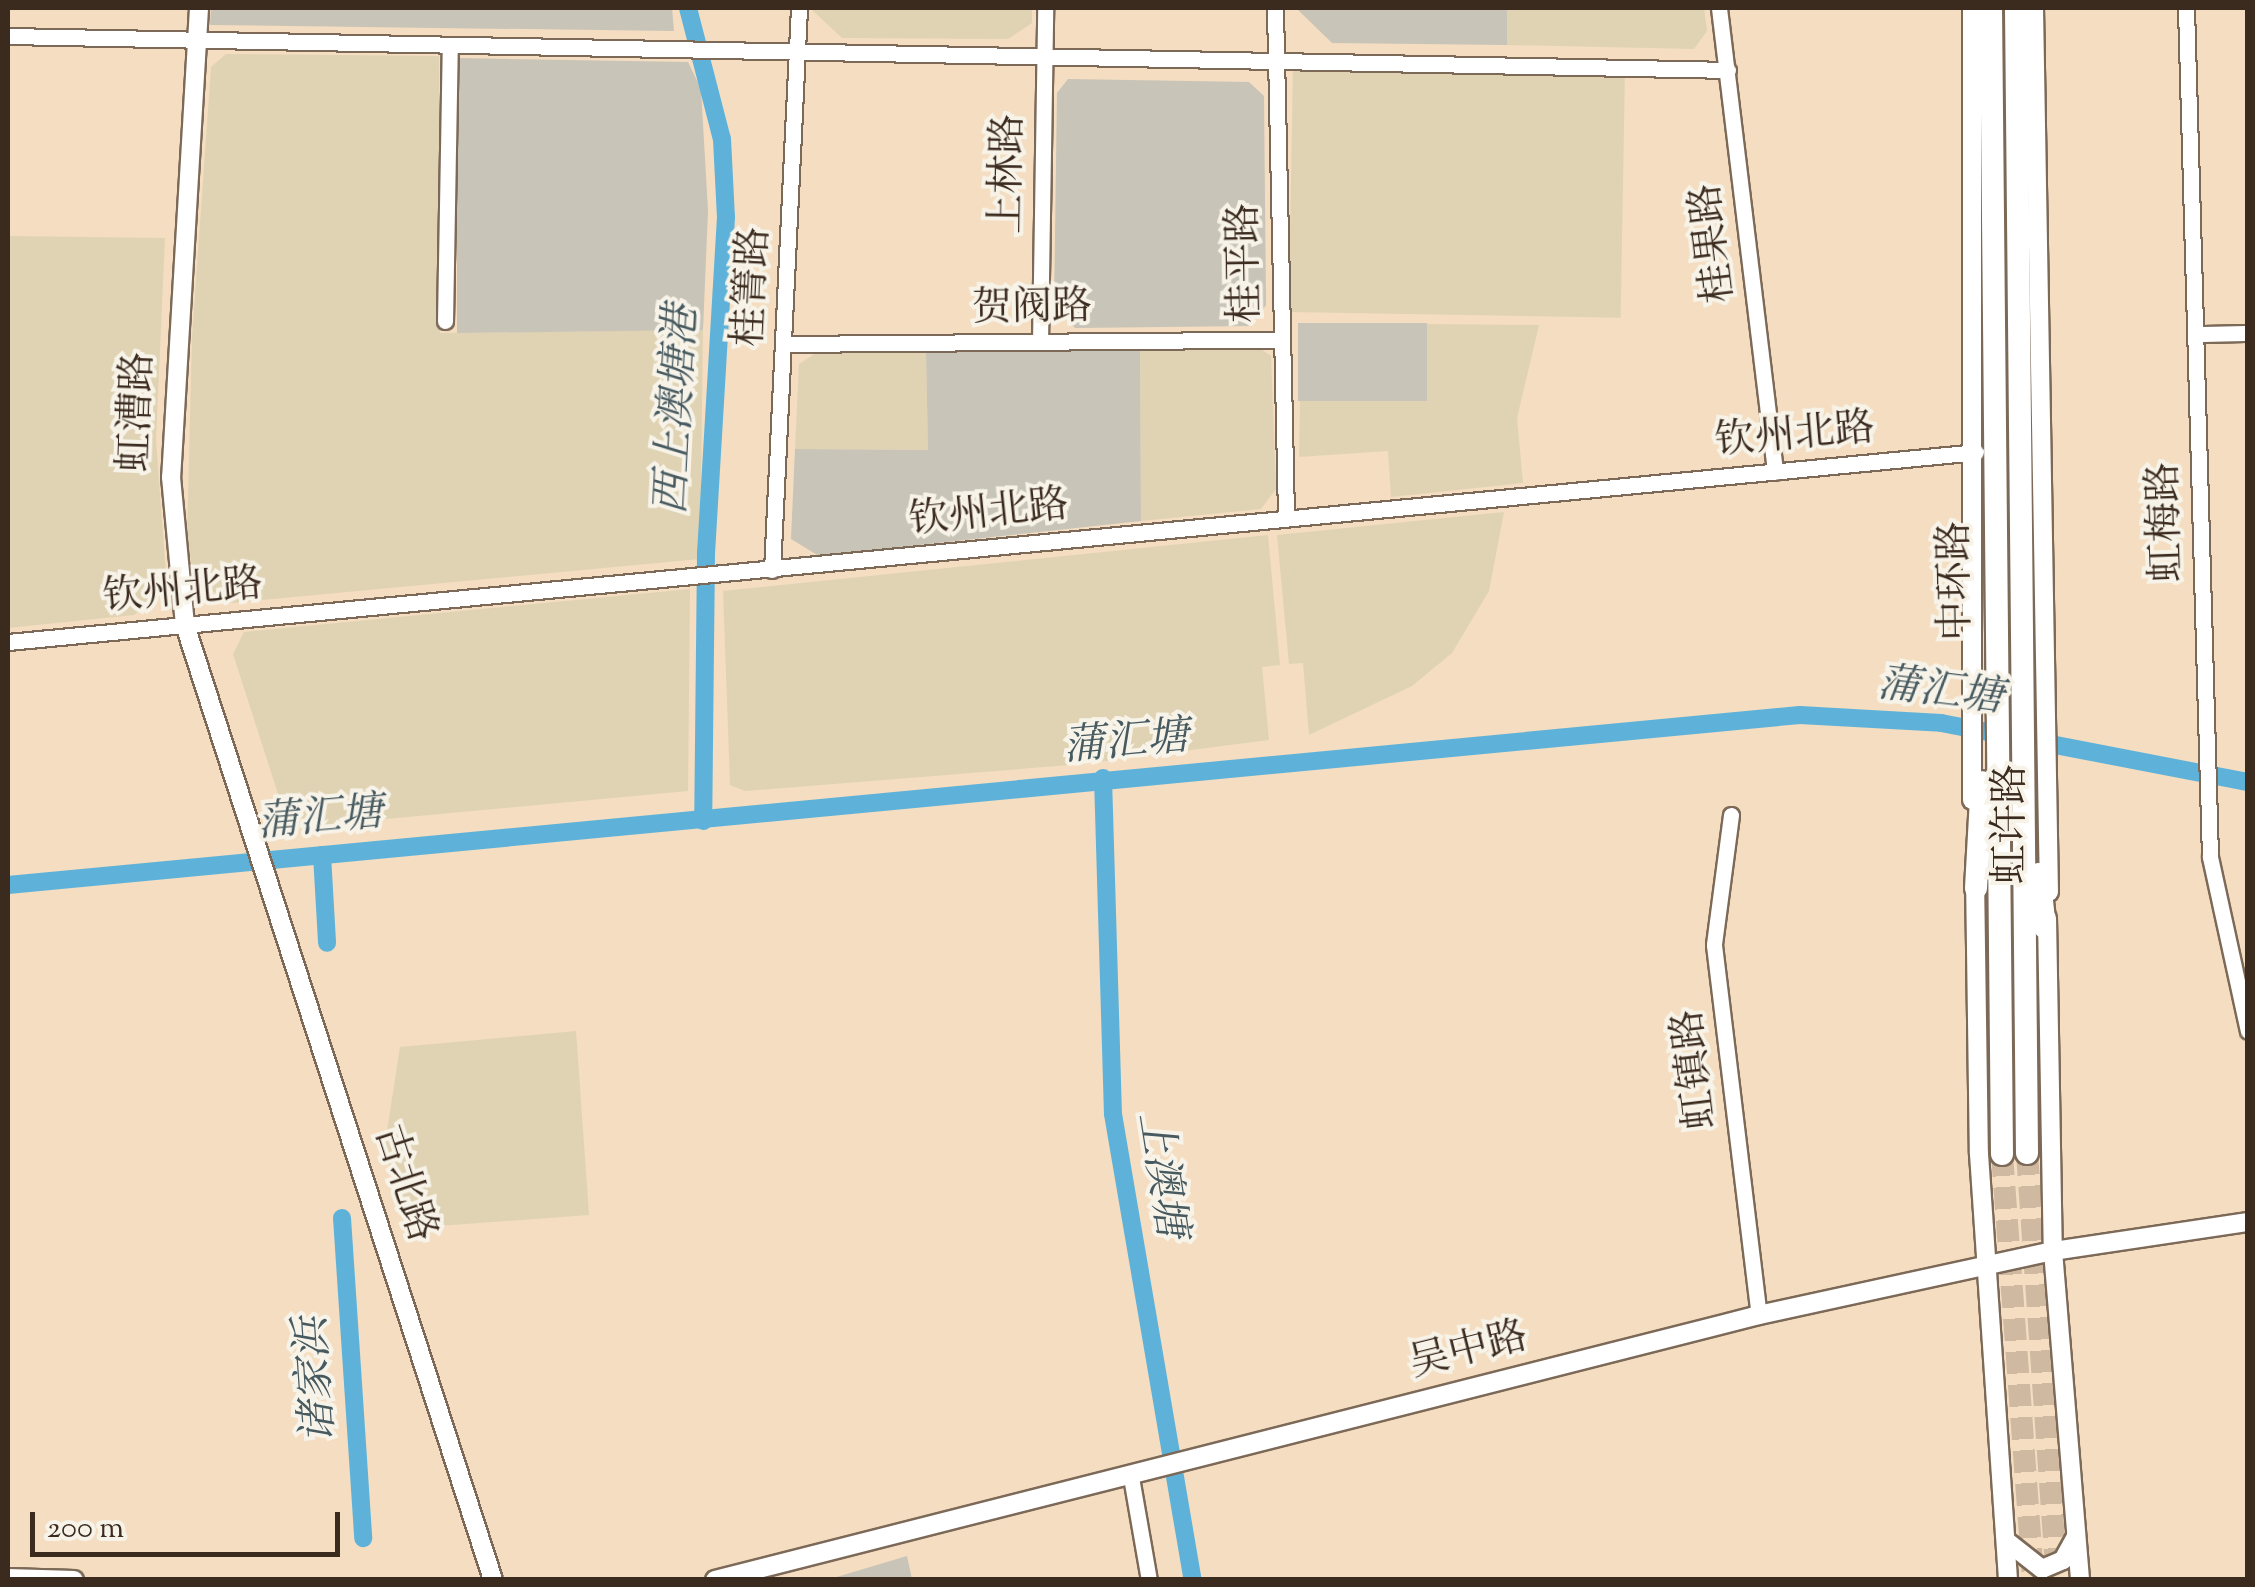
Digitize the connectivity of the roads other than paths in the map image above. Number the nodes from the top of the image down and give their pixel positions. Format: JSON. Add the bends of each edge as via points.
{"nodes":[{"id":1,"x":198,"y":8,"type":"edge"},
{"id":2,"x":799,"y":8,"type":"edge"},
{"id":3,"x":1045,"y":8,"type":"edge"},
{"id":4,"x":1276,"y":8,"type":"edge"},
{"id":5,"x":1719,"y":8,"type":"edge"},
{"id":6,"x":1972,"y":8,"type":"edge"},
{"id":7,"x":1991,"y":8,"type":"edge"},
{"id":8,"x":2016,"y":8,"type":"edge"},
{"id":9,"x":2034,"y":8,"type":"edge"},
{"id":10,"x":2186,"y":8,"type":"edge"},
{"id":11,"x":8,"y":36,"type":"edge"},
{"id":12,"x":196,"y":41,"type":"junction"},
{"id":13,"x":450,"y":45,"type":"junction"},
{"id":14,"x":797,"y":52,"type":"junction"},
{"id":15,"x":1045,"y":55,"type":"junction"},
{"id":16,"x":1276,"y":59,"type":"junction"},
{"id":17,"x":1728,"y":70,"type":"junction"},
{"id":18,"x":445,"y":321,"type":"dead end"},
{"id":19,"x":2248,"y":333,"type":"edge"},
{"id":20,"x":2200,"y":334,"type":"junction"},
{"id":21,"x":1281,"y":340,"type":"junction"},
{"id":22,"x":1040,"y":342,"type":"junction"},
{"id":23,"x":783,"y":344,"type":"junction"},
{"id":24,"x":1976,"y":452,"type":"junction"},
{"id":25,"x":1774,"y":472,"type":"junction"},
{"id":26,"x":1286,"y":517,"type":"junction"},
{"id":27,"x":772,"y":570,"type":"junction"},
{"id":28,"x":185,"y":625,"type":"junction"},
{"id":29,"x":8,"y":642,"type":"edge"},
{"id":30,"x":1984,"y":700,"type":"junction"},
{"id":31,"x":2035,"y":709,"type":"junction"},
{"id":32,"x":1984,"y":765,"type":"junction"},
{"id":33,"x":2035,"y":774,"type":"junction"},
{"id":34,"x":245,"y":810,"type":"joint"},
{"id":35,"x":1731,"y":815,"type":"dead end"},
{"id":36,"x":1976,"y":888,"type":"joint"},
{"id":37,"x":2045,"y":928,"type":"joint"},
{"id":38,"x":2248,"y":1030,"type":"edge"},
{"id":39,"x":2028,"y":1153,"type":"tunnel mouth"},
{"id":40,"x":2002,"y":1154,"type":"tunnel mouth"},
{"id":41,"x":2248,"y":1222,"type":"edge"},
{"id":42,"x":2053,"y":1251,"type":"junction"},
{"id":43,"x":1989,"y":1264,"type":"junction"},
{"id":44,"x":1760,"y":1315,"type":"junction"},
{"id":45,"x":1132,"y":1477,"type":"junction"},
{"id":46,"x":2075,"y":1538,"type":"junction"},
{"id":47,"x":2009,"y":1543,"type":"junction"},
{"id":48,"x":8,"y":1578,"type":"edge"},
{"id":49,"x":74,"y":1580,"type":"edge"},
{"id":50,"x":493,"y":1580,"type":"edge"},
{"id":51,"x":714,"y":1580,"type":"edge"},
{"id":52,"x":1149,"y":1580,"type":"edge"},
{"id":53,"x":2008,"y":1580,"type":"edge"},
{"id":54,"x":2080,"y":1580,"type":"edge"}],
"edges":[{"from":1,"to":12,"type":"main road","name":"虹漕路"},
{"from":2,"to":14,"type":"street","name":"桂箐路"},
{"from":3,"to":15,"type":"street","name":"上林路"},
{"from":4,"to":16,"type":"street","name":"桂平路"},
{"from":5,"to":17,"type":"street","name":"桂果路"},
{"from":6,"to":24,"type":"main road"},
{"from":7,"to":30,"type":"highway","name":"中环路","via":[[1996,577]]},
{"from":8,"to":31,"type":"highway","name":"中环路","via":[[2020,509]]},
{"from":9,"to":31,"type":"main road","name":"虹许路"},
{"from":10,"to":20,"type":"street","name":"虹梅路"},
{"from":11,"to":12,"type":"street"},
{"from":12,"to":13,"type":"street"},
{"from":12,"to":28,"type":"main road","name":"虹漕路","via":[[171,476]]},
{"from":13,"to":14,"type":"street"},
{"from":13,"to":18,"type":"street"},
{"from":14,"to":15,"type":"street"},
{"from":14,"to":23,"type":"street","name":"桂箐路"},
{"from":15,"to":16,"type":"street"},
{"from":15,"to":22,"type":"street","name":"上林路"},
{"from":16,"to":17,"type":"street"},
{"from":16,"to":21,"type":"street","name":"桂平路"},
{"from":17,"to":25,"type":"street","name":"桂果路"},
{"from":19,"to":20,"type":"street"},
{"from":20,"to":38,"type":"street","name":"虹梅路","via":[[2208,808],[2215,897]]},
{"from":21,"to":22,"type":"street","name":"贺阀路"},
{"from":21,"to":26,"type":"street","name":"桂平路"},
{"from":22,"to":23,"type":"street","name":"贺阀路"},
{"from":23,"to":27,"type":"street","name":"桂箐路"},
{"from":24,"to":25,"type":"street","name":"钦州北路"},
{"from":24,"to":30,"type":"main road"},
{"from":25,"to":26,"type":"street","name":"钦州北路"},
{"from":26,"to":27,"type":"street","name":"钦州北路"},
{"from":27,"to":28,"type":"street","name":"钦州北路"},
{"from":28,"to":29,"type":"street","name":"钦州北路"},
{"from":28,"to":34,"type":"main road","name":"虹漕路"},
{"from":30,"to":32,"type":"highway","name":"中环路"},
{"from":31,"to":33,"type":"highway","name":"中环路"},
{"from":32,"to":36,"type":"highway"},
{"from":32,"to":40,"type":"highway","name":"中环路"},
{"from":33,"to":37,"type":"highway"},
{"from":33,"to":39,"type":"highway","name":"中环路"},
{"from":34,"to":50,"type":"main road","name":"古北路"},
{"from":35,"to":44,"type":"street","name":"虹镇路","via":[[1714,945]]},
{"from":36,"to":43,"type":"main road","name":"虹许路"},
{"from":37,"to":42,"type":"main road","name":"虹许路"},
{"from":41,"to":42,"type":"main road","name":"吴中路"},
{"from":42,"to":43,"type":"main road","name":"吴中路"},
{"from":42,"to":46,"type":"main road","name":"虹许路"},
{"from":43,"to":44,"type":"main road","name":"吴中路"},
{"from":43,"to":47,"type":"main road","name":"虹许路"},
{"from":44,"to":45,"type":"main road","name":"吴中路"},
{"from":45,"to":51,"type":"main road","name":"吴中路"},
{"from":45,"to":52,"type":"street"},
{"from":46,"to":47,"type":"main road","via":[[2063,1560],[2042,1569]]},
{"from":46,"to":54,"type":"main road","name":"虹许路"},
{"from":47,"to":53,"type":"main road","name":"虹许路"},
{"from":48,"to":49,"type":"main road"}]}
